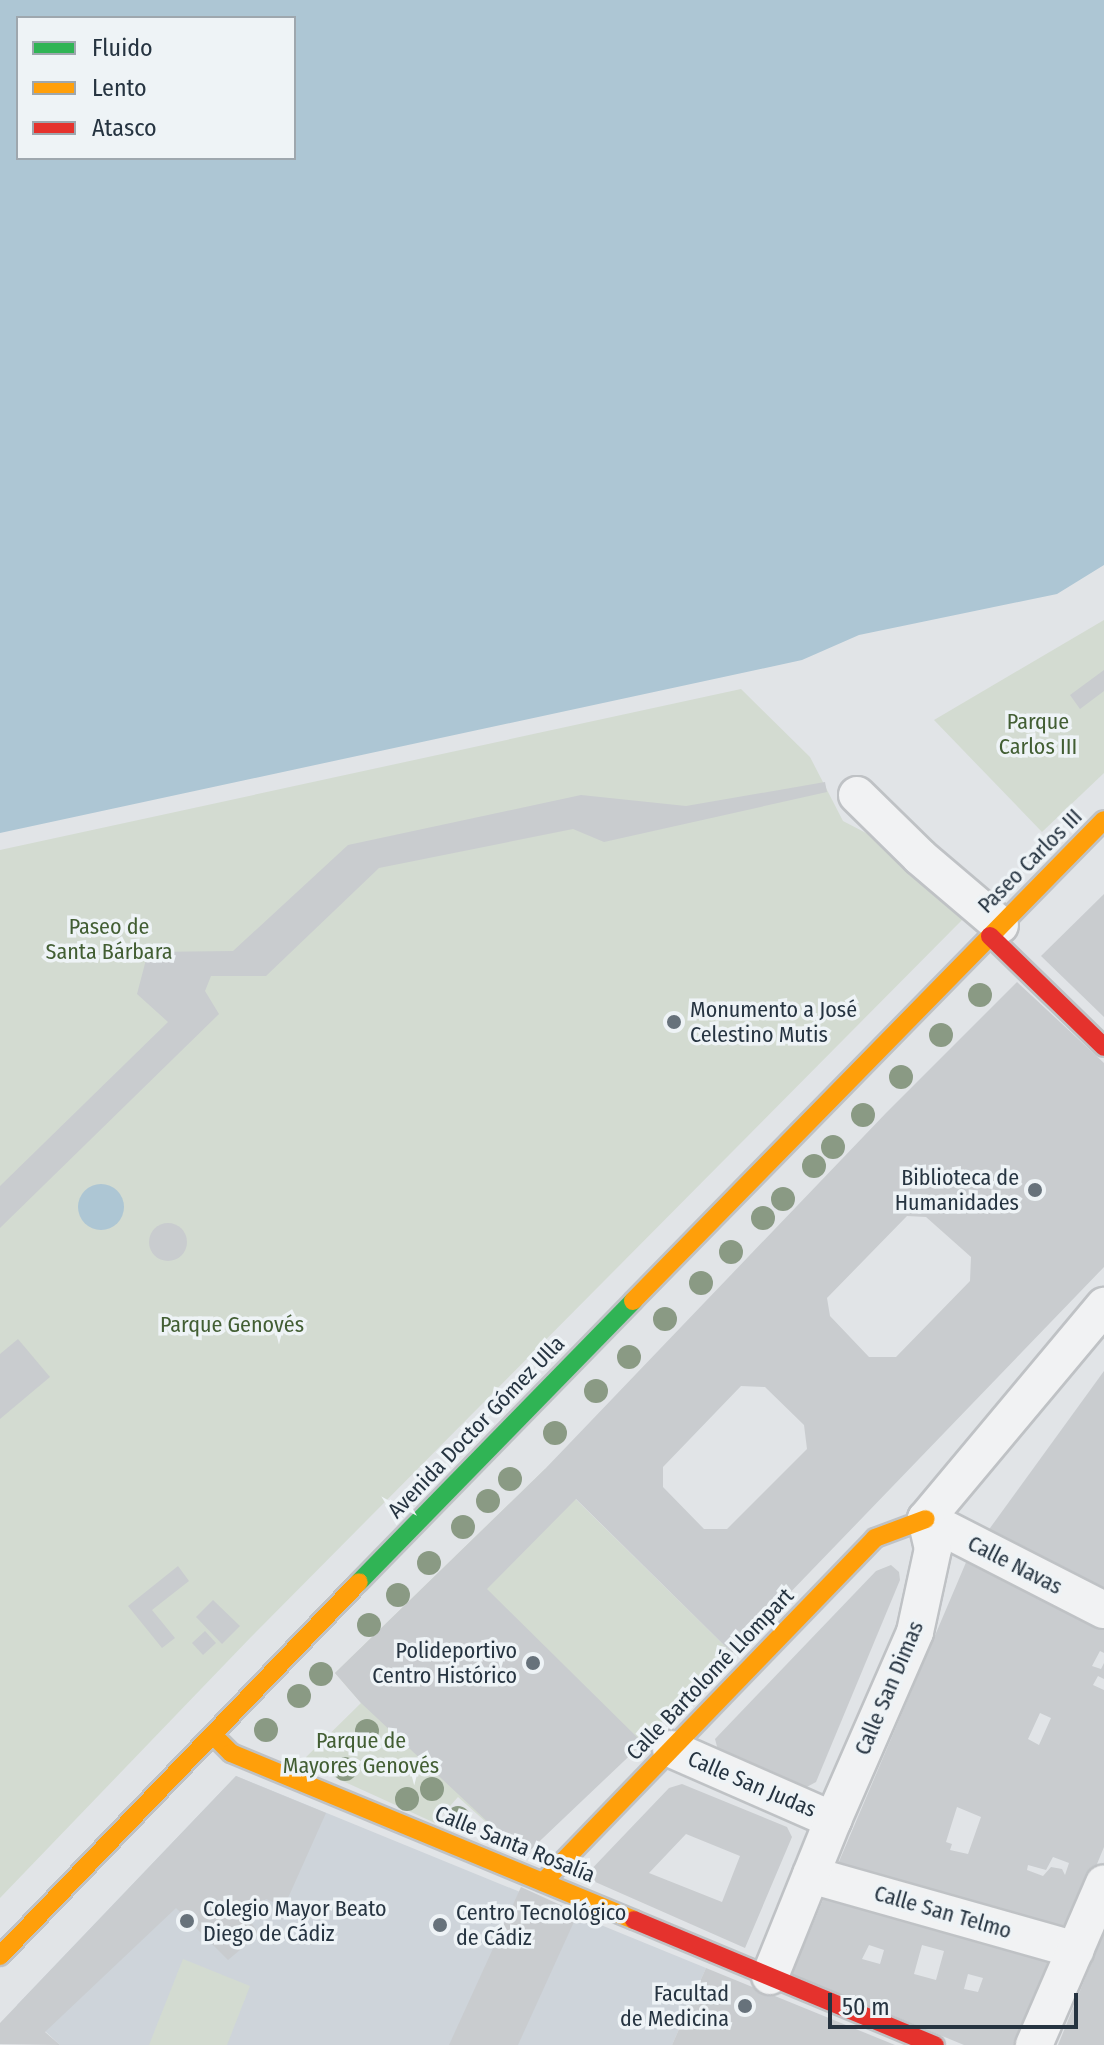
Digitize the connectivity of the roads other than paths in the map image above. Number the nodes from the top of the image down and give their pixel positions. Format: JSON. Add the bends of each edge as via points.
{"nodes":[{"id":1,"x":857,"y":795,"type":"dead end"},
{"id":2,"x":1104,"y":820,"type":"edge"},
{"id":3,"x":995,"y":931,"type":"junction"},
{"id":4,"x":1104,"y":1047,"type":"edge"},
{"id":5,"x":1104,"y":1306,"type":"edge"},
{"id":6,"x":926,"y":1519,"type":"junction"},
{"id":7,"x":1104,"y":1610,"type":"edge"},
{"id":8,"x":214,"y":1736,"type":"junction"},
{"id":9,"x":671,"y":1749,"type":"junction"},
{"id":10,"x":833,"y":1820,"type":"junction"},
{"id":11,"x":811,"y":1875,"type":"junction"},
{"id":12,"x":543,"y":1882,"type":"junction"},
{"id":13,"x":1104,"y":1883,"type":"edge"},
{"id":14,"x":1076,"y":1950,"type":"junction"},
{"id":15,"x":0,"y":1956,"type":"edge"},
{"id":16,"x":770,"y":1976,"type":"junction"},
{"id":17,"x":935,"y":2045,"type":"edge"},
{"id":18,"x":1034,"y":2045,"type":"edge"}],
"edges":[{"from":1,"to":3,"type":"street"},
{"from":2,"to":3,"type":"street","name":"Paseo Carlos III"},
{"from":3,"to":4,"type":"street"},
{"from":3,"to":8,"type":"street","name":"Avenida Doctor Gómez Ulla"},
{"from":5,"to":6,"type":"street"},
{"from":6,"to":7,"type":"street","name":"Calle Navas"},
{"from":6,"to":9,"type":"street","name":"Calle Bartolomé Llompart","via":[[875,1538]]},
{"from":6,"to":10,"type":"street","name":"Calle San Dimas","via":[[933,1549],[915,1632]]},
{"from":8,"to":12,"type":"street","name":"Calle Santa Rosalía","via":[[231,1753]]},
{"from":8,"to":15,"type":"street","name":"Avenida Doctor Gómez Ulla"},
{"from":9,"to":10,"type":"street","name":"Calle San Judas"},
{"from":9,"to":12,"type":"street","name":"Calle Bartolomé Llompart"},
{"from":10,"to":11,"type":"street","name":"Calle San Dimas"},
{"from":11,"to":14,"type":"street","name":"Calle San Telmo"},
{"from":11,"to":16,"type":"street","name":"Calle San Dimas"},
{"from":12,"to":16,"type":"street","name":"Calle Santa Rosalía"},
{"from":13,"to":14,"type":"street"},
{"from":14,"to":18,"type":"street"},
{"from":16,"to":17,"type":"street","name":"Calle Santa Rosalía"}]}
